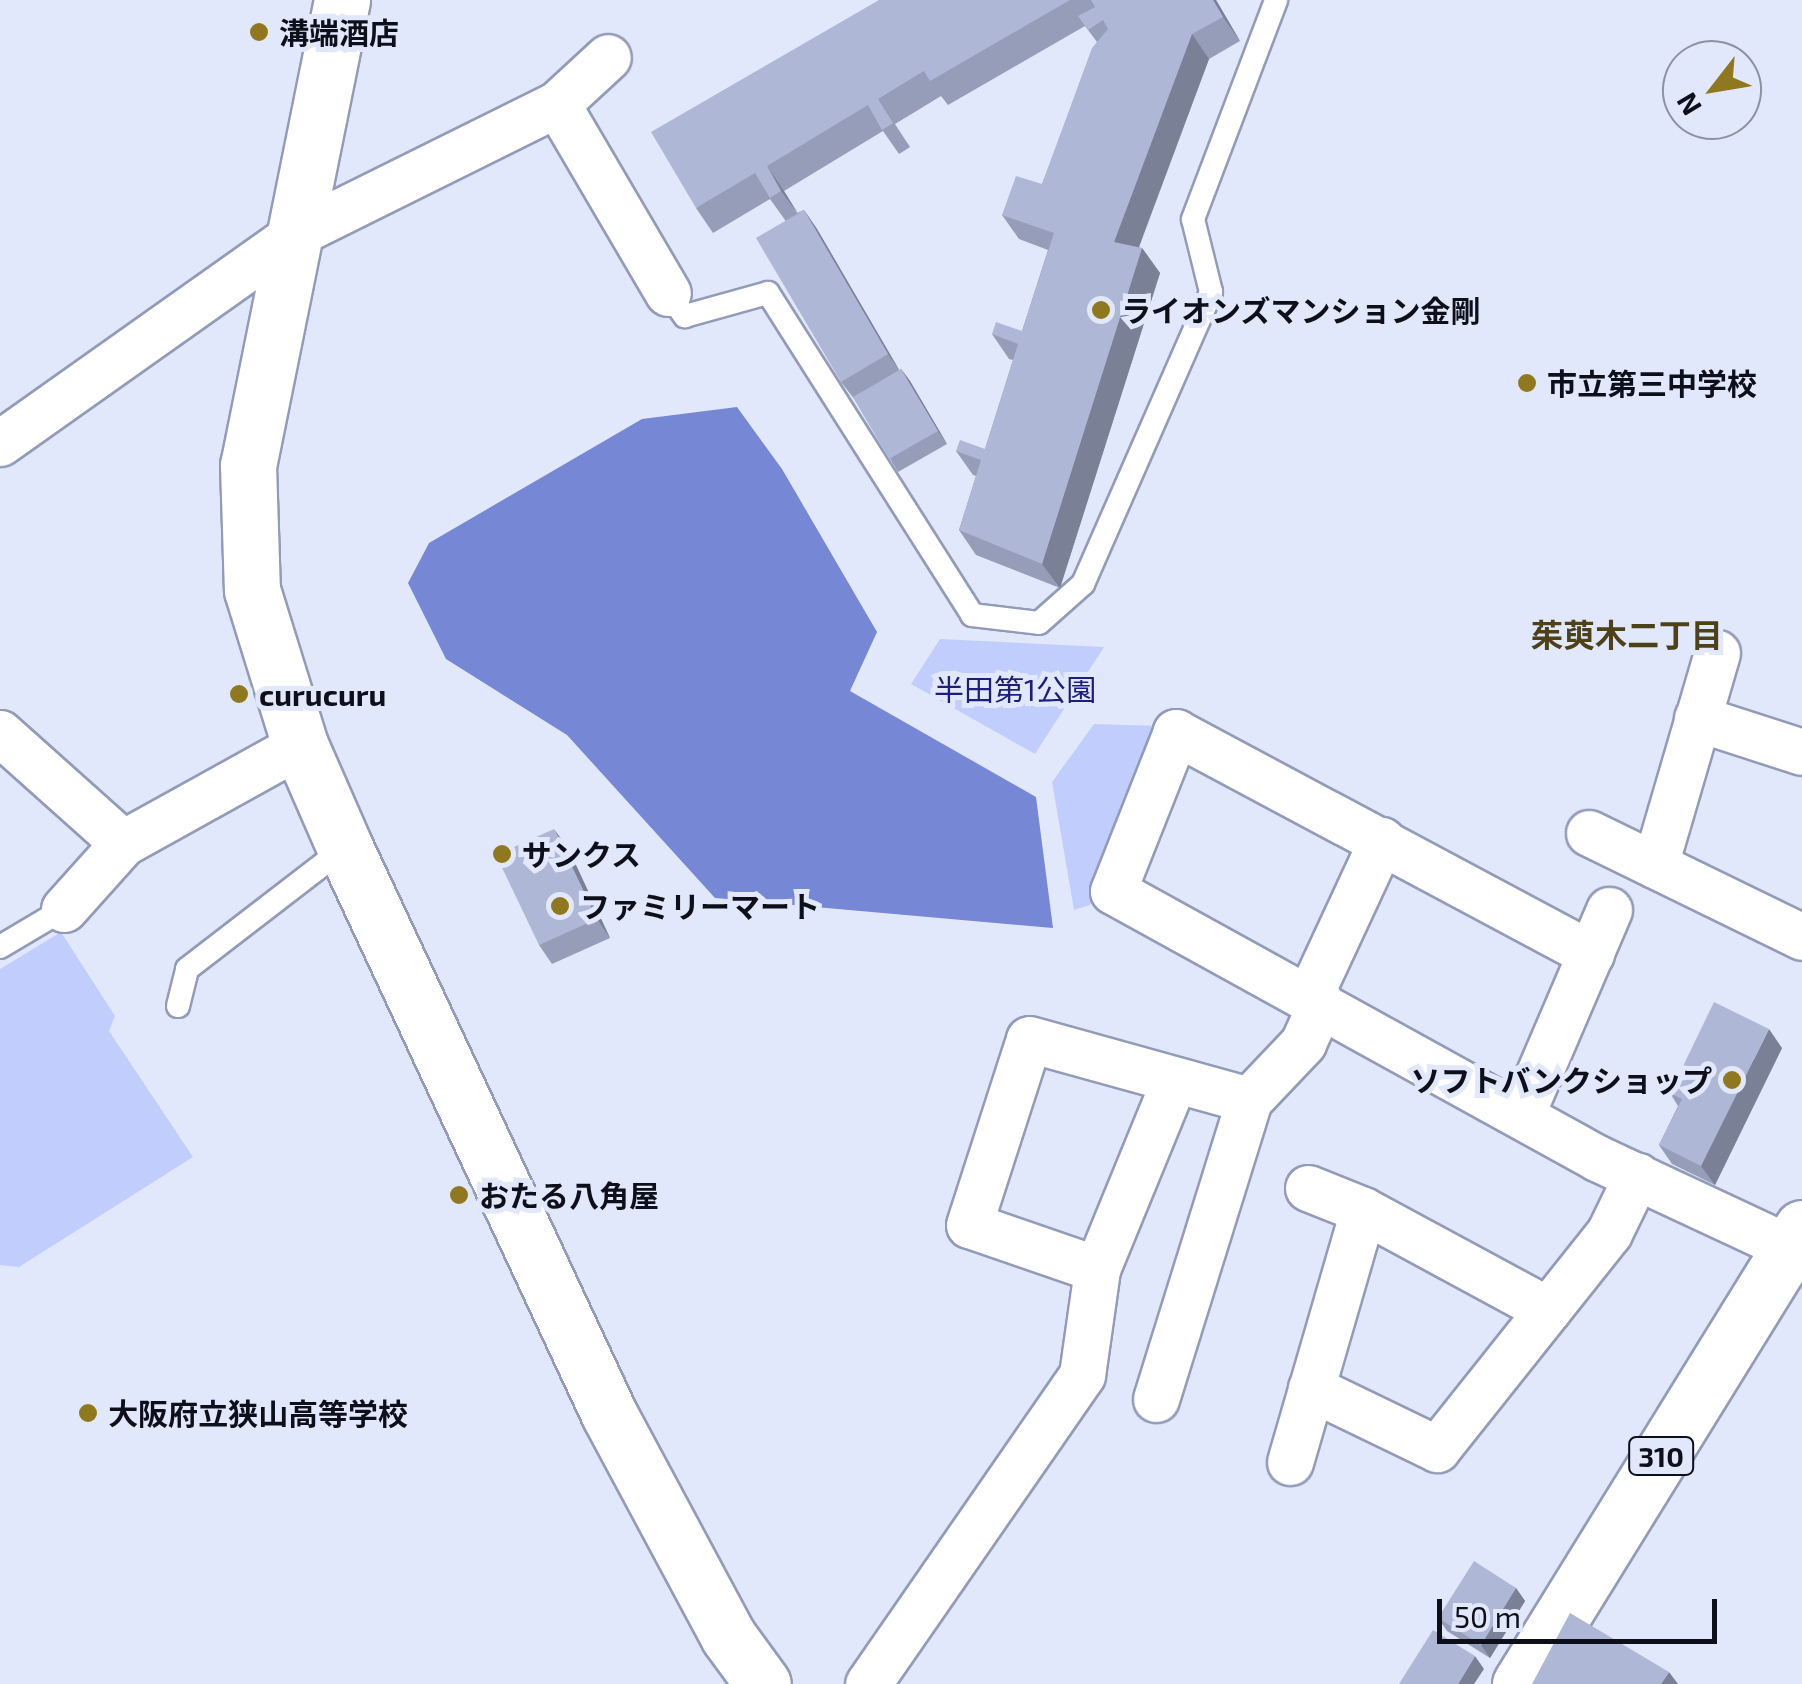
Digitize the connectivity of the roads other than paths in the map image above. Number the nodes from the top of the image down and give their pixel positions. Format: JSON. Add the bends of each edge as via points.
{"nodes":[{"id":1,"x":342,"y":0,"type":"edge"},
{"id":2,"x":1276,"y":0,"type":"edge"},
{"id":3,"x":608,"y":56,"type":"dead end"},
{"id":4,"x":557,"y":104,"type":"junction"},
{"id":5,"x":297,"y":232,"type":"junction"},
{"id":6,"x":668,"y":293,"type":"joint"},
{"id":7,"x":0,"y":443,"type":"edge"},
{"id":8,"x":1716,"y":653,"type":"dead end"},
{"id":9,"x":1698,"y":718,"type":"junction"},
{"id":10,"x":0,"y":734,"type":"edge"},
{"id":11,"x":300,"y":744,"type":"junction"},
{"id":12,"x":1802,"y":752,"type":"edge"},
{"id":13,"x":1589,"y":833,"type":"dead end"},
{"id":14,"x":1382,"y":840,"type":"junction"},
{"id":15,"x":122,"y":843,"type":"junction"},
{"id":16,"x":345,"y":848,"type":"junction"},
{"id":17,"x":1655,"y":865,"type":"junction"},
{"id":18,"x":64,"y":909,"type":"joint"},
{"id":19,"x":1609,"y":910,"type":"dead end"},
{"id":20,"x":1802,"y":937,"type":"edge"},
{"id":21,"x":0,"y":947,"type":"edge"},
{"id":22,"x":1591,"y":954,"type":"junction"},
{"id":23,"x":1315,"y":1000,"type":"junction"},
{"id":24,"x":178,"y":1006,"type":"dead end"},
{"id":25,"x":1174,"y":1081,"type":"junction"},
{"id":26,"x":1250,"y":1100,"type":"junction"},
{"id":27,"x":1522,"y":1113,"type":"junction"},
{"id":28,"x":1637,"y":1175,"type":"junction"},
{"id":29,"x":1308,"y":1188,"type":"dead end"},
{"id":30,"x":1363,"y":1210,"type":"junction"},
{"id":31,"x":1796,"y":1238,"type":"edge"},
{"id":32,"x":1097,"y":1268,"type":"junction"},
{"id":33,"x":1548,"y":1310,"type":"junction"},
{"id":34,"x":1312,"y":1388,"type":"junction"},
{"id":35,"x":1156,"y":1399,"type":"dead end"},
{"id":36,"x":1290,"y":1462,"type":"dead end"},
{"id":37,"x":763,"y":1684,"type":"edge"},
{"id":38,"x":868,"y":1684,"type":"edge"},
{"id":39,"x":1520,"y":1684,"type":"edge"}],
"edges":[{"from":1,"to":5,"type":"main road"},
{"from":2,"to":6,"type":"lane","via":[[1193,219],[1212,292],[1083,584],[1039,623],[972,615],[768,293],[685,316]]},
{"from":3,"to":4,"type":"street"},
{"from":4,"to":5,"type":"street"},
{"from":4,"to":6,"type":"street"},
{"from":5,"to":7,"type":"street"},
{"from":5,"to":11,"type":"main road","via":[[248,464],[252,590]]},
{"from":8,"to":9,"type":"street"},
{"from":9,"to":12,"type":"street"},
{"from":9,"to":17,"type":"street"},
{"from":10,"to":15,"type":"street"},
{"from":11,"to":15,"type":"street"},
{"from":11,"to":16,"type":"main road"},
{"from":13,"to":17,"type":"street"},
{"from":14,"to":22,"type":"street"},
{"from":14,"to":23,"type":"street"},
{"from":14,"to":23,"type":"street","via":[[1176,732],[1113,891]]},
{"from":15,"to":18,"type":"street"},
{"from":16,"to":24,"type":"lane","via":[[187,969]]},
{"from":16,"to":37,"type":"main road","via":[[609,1414],[728,1636]]},
{"from":17,"to":20,"type":"street"},
{"from":18,"to":21,"type":"lane"},
{"from":19,"to":22,"type":"street"},
{"from":22,"to":27,"type":"street"},
{"from":23,"to":26,"type":"street","via":[[1304,1044]]},
{"from":23,"to":27,"type":"street"},
{"from":25,"to":26,"type":"street"},
{"from":25,"to":32,"type":"street"},
{"from":25,"to":32,"type":"street","via":[[1029,1039],[969,1225]]},
{"from":26,"to":35,"type":"street"},
{"from":27,"to":28,"type":"street"},
{"from":28,"to":31,"type":"street"},
{"from":28,"to":33,"type":"street","via":[[1610,1233]]},
{"from":29,"to":30,"type":"street"},
{"from":30,"to":33,"type":"street"},
{"from":30,"to":34,"type":"street"},
{"from":31,"to":39,"type":"main road","number":"310"},
{"from":32,"to":38,"type":"street","via":[[1082,1375]]},
{"from":33,"to":34,"type":"street","via":[[1455,1458]]},
{"from":34,"to":36,"type":"street"}]}
